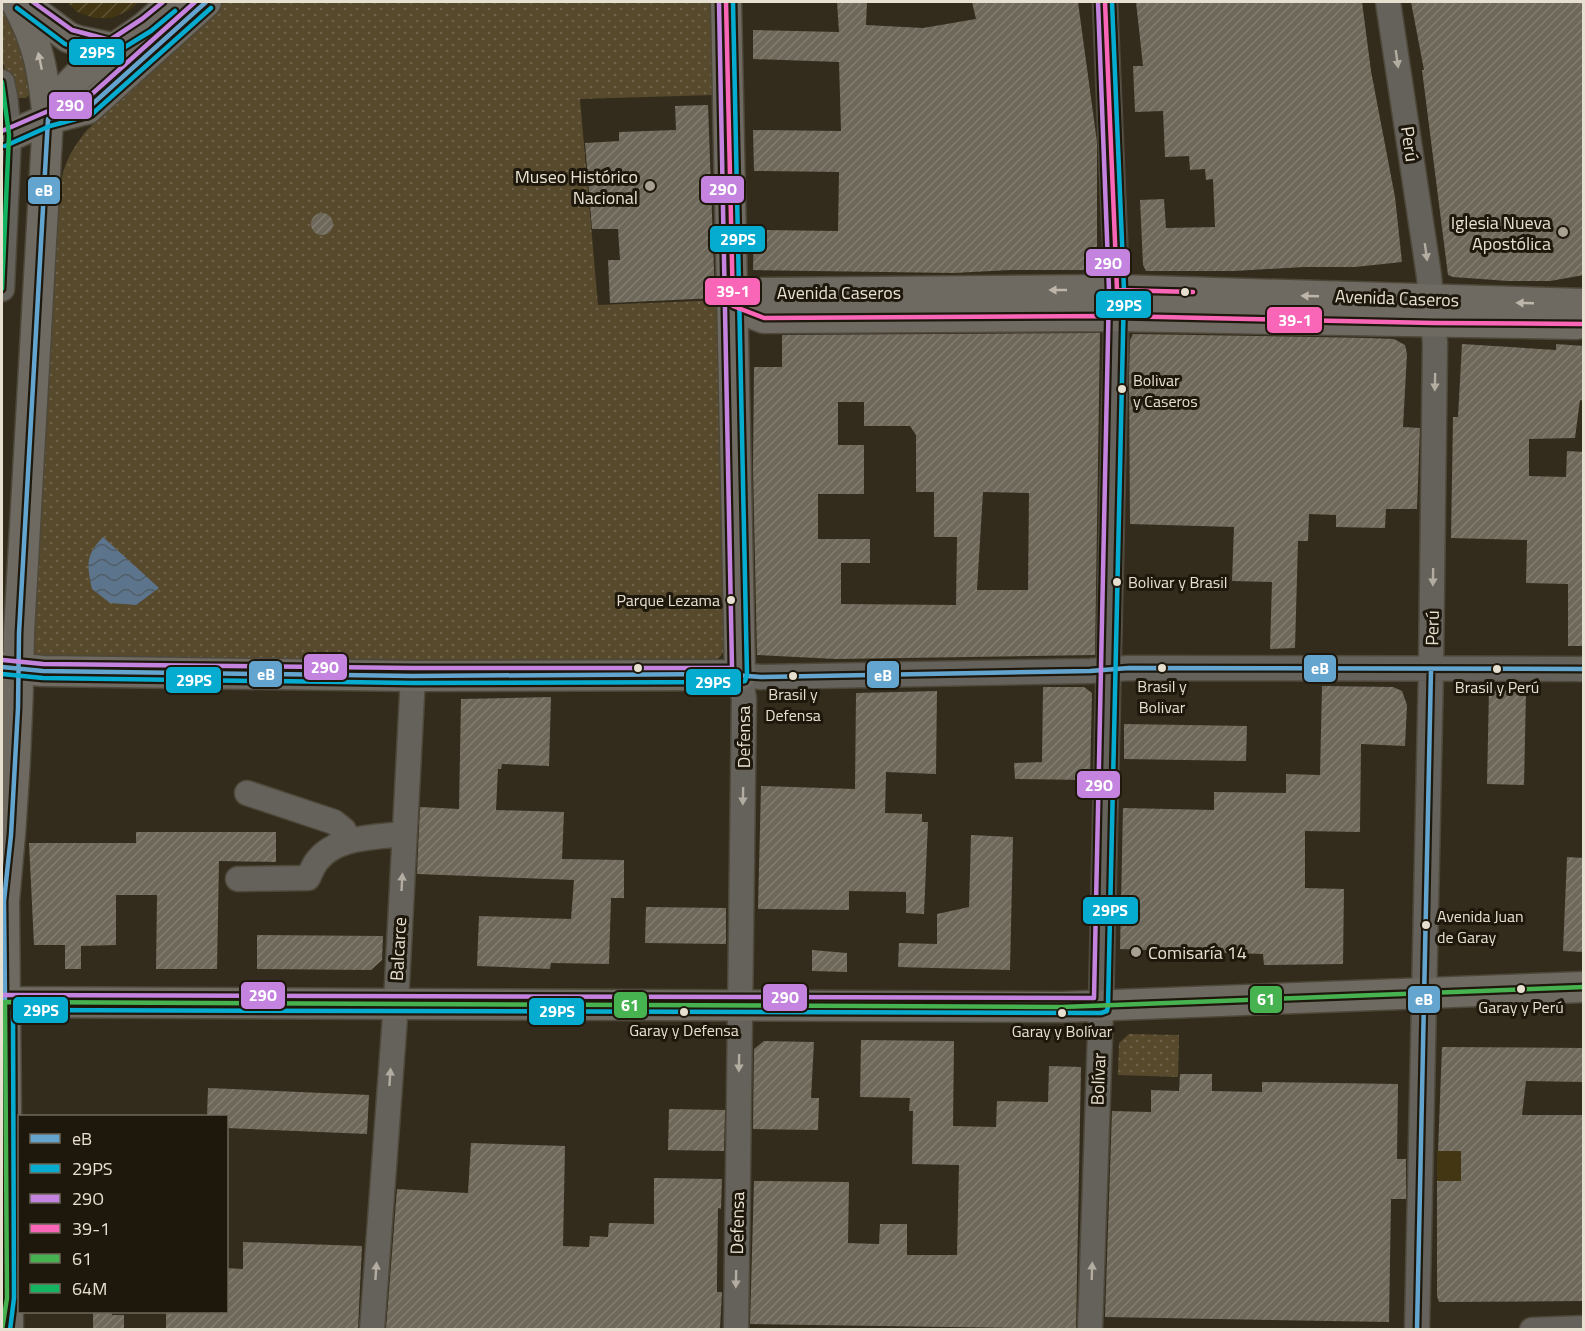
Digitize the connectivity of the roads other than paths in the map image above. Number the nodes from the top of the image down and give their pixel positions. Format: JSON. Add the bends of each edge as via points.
{"nodes":[{"id":1,"x":16,"y":2,"type":"edge"},
{"id":2,"x":21,"y":2,"type":"edge"},
{"id":3,"x":173,"y":2,"type":"edge"},
{"id":4,"x":206,"y":2,"type":"edge"},
{"id":5,"x":726,"y":2,"type":"edge"},
{"id":6,"x":1106,"y":2,"type":"edge"},
{"id":7,"x":1388,"y":2,"type":"edge"},
{"id":8,"x":112,"y":48,"type":"junction"},
{"id":9,"x":2,"y":82,"type":"edge"},
{"id":10,"x":48,"y":119,"type":"junction"},
{"id":11,"x":5,"y":137,"type":"edge"},
{"id":12,"x":2,"y":289,"type":"edge"},
{"id":13,"x":1116,"y":303,"type":"junction"},
{"id":14,"x":1584,"y":304,"type":"edge"},
{"id":15,"x":733,"y":306,"type":"junction"},
{"id":16,"x":1432,"y":311,"type":"junction"},
{"id":17,"x":1584,"y":324,"type":"edge"},
{"id":18,"x":10,"y":668,"type":"edge"},
{"id":19,"x":1431,"y":669,"type":"junction"},
{"id":20,"x":1584,"y":669,"type":"edge"},
{"id":21,"x":1108,"y":670,"type":"junction"},
{"id":22,"x":740,"y":675,"type":"junction"},
{"id":23,"x":412,"y":676,"type":"junction"},
{"id":24,"x":247,"y":793,"type":"dead end"},
{"id":25,"x":404,"y":834,"type":"junction"},
{"id":26,"x":348,"y":841,"type":"junction"},
{"id":27,"x":238,"y":879,"type":"dead end"},
{"id":28,"x":3,"y":891,"type":"edge"},
{"id":29,"x":1584,"y":987,"type":"edge"},
{"id":30,"x":1424,"y":994,"type":"junction"},
{"id":31,"x":3,"y":1002,"type":"edge"},
{"id":32,"x":396,"y":1003,"type":"junction"},
{"id":33,"x":740,"y":1004,"type":"junction"},
{"id":34,"x":1101,"y":1006,"type":"junction"},
{"id":35,"x":7,"y":1298,"type":"junction"},
{"id":36,"x":1584,"y":1328,"type":"edge"},
{"id":37,"x":2,"y":1329,"type":"edge"},
{"id":38,"x":8,"y":1329,"type":"edge"},
{"id":39,"x":372,"y":1329,"type":"edge"},
{"id":40,"x":736,"y":1329,"type":"edge"},
{"id":41,"x":1090,"y":1329,"type":"edge"},
{"id":42,"x":1417,"y":1329,"type":"edge"},
{"id":43,"x":1532,"y":1329,"type":"edge"}],
"edges":[{"from":10,"to":1,"type":"main road","one_way":true,"via":[[38,50]]},
{"from":2,"to":8,"type":"main road","via":[[68,37]]},
{"from":3,"to":8,"type":"main road"},
{"from":4,"to":10,"type":"main road","via":[[87,109]]},
{"from":5,"to":15,"type":"main road","name":"Defensa"},
{"from":6,"to":13,"type":"street","name":"Bolívar"},
{"from":7,"to":16,"type":"street","name":"Perú","one_way":true},
{"from":8,"to":10,"type":"main road","via":[[78,74],[56,99]]},
{"from":9,"to":11,"type":"street"},
{"from":10,"to":11,"type":"main road"},
{"from":10,"to":18,"type":"main road","via":[[19,621]]},
{"from":11,"to":12,"type":"street"},
{"from":13,"to":15,"type":"main road","name":"Avenida Caseros","via":[[764,318]]},
{"from":13,"to":16,"type":"main road","name":"Avenida Caseros"},
{"from":13,"to":21,"type":"street","name":"Bolívar"},
{"from":14,"to":16,"type":"main road","name":"Avenida Caseros","one_way":true},
{"from":15,"to":22,"type":"main road","name":"Defensa"},
{"from":16,"to":17,"type":"main road","name":"Avenida Caseros"},
{"from":16,"to":19,"type":"street","name":"Perú","one_way":true,"via":[[1435,343]]},
{"from":18,"to":23,"type":"main road"},
{"from":18,"to":28,"type":"main road","via":[[11,823]]},
{"from":19,"to":20,"type":"street"},
{"from":19,"to":21,"type":"street"},
{"from":19,"to":30,"type":"street","name":"Perú"},
{"from":21,"to":22,"type":"street"},
{"from":21,"to":34,"type":"street","name":"Bolívar"},
{"from":22,"to":23,"type":"main road"},
{"from":22,"to":33,"type":"street","name":"Defensa","one_way":true,"via":[[744,699]]},
{"from":23,"to":25,"type":"street","name":"Balcarce"},
{"from":24,"to":26,"type":"street","via":[[334,822],[344,830]]},
{"from":25,"to":26,"type":"street"},
{"from":32,"to":25,"type":"street","name":"Balcarce","one_way":true},
{"from":26,"to":27,"type":"street","via":[[329,849],[316,861],[308,878]]},
{"from":28,"to":31,"type":"main road"},
{"from":29,"to":30,"type":"main road"},
{"from":30,"to":34,"type":"main road"},
{"from":30,"to":42,"type":"street","name":"Perú"},
{"from":31,"to":32,"type":"main road"},
{"from":31,"to":35,"type":"main road"},
{"from":32,"to":33,"type":"main road"},
{"from":39,"to":32,"type":"street","name":"Balcarce","one_way":true},
{"from":33,"to":34,"type":"main road"},
{"from":33,"to":40,"type":"street","name":"Defensa","one_way":true},
{"from":41,"to":34,"type":"street","name":"Bolívar","one_way":true},
{"from":35,"to":37,"type":"street"},
{"from":35,"to":38,"type":"main road"},
{"from":36,"to":43,"type":"street"}]}
